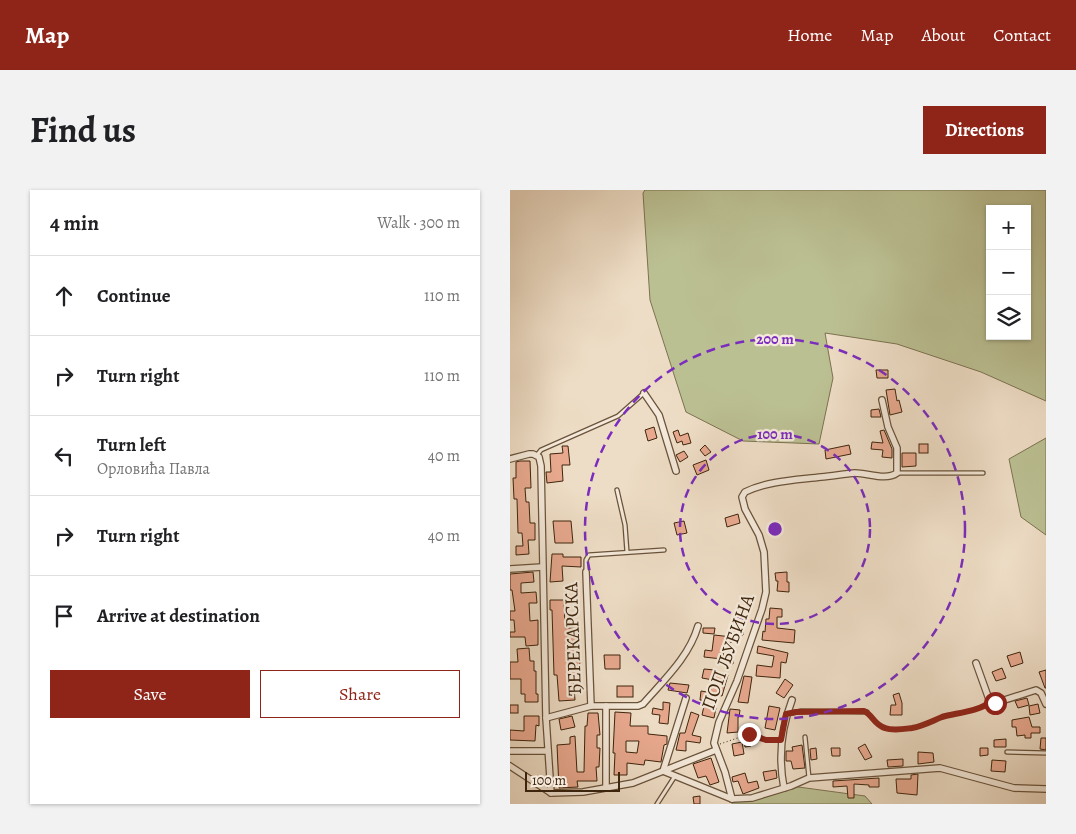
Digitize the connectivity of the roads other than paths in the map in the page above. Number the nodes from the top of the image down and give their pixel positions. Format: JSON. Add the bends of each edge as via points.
{"nodes":[{"id":1,"x":644,"y":392,"type":"joint"},
{"id":2,"x":882,"y":400,"type":"dead end"},
{"id":3,"x":537,"y":455,"type":"junction"},
{"id":4,"x":510,"y":459,"type":"edge"},
{"id":5,"x":676,"y":471,"type":"dead end"},
{"id":6,"x":983,"y":472,"type":"dead end"},
{"id":7,"x":897,"y":473,"type":"junction"},
{"id":8,"x":617,"y":490,"type":"dead end"},
{"id":9,"x":664,"y":550,"type":"dead end"},
{"id":10,"x":627,"y":552,"type":"junction"},
{"id":11,"x":510,"y":568,"type":"edge"},
{"id":12,"x":542,"y":568,"type":"junction"},
{"id":13,"x":586,"y":572,"type":"joint"},
{"id":14,"x":698,"y":626,"type":"dead end"},
{"id":15,"x":976,"y":663,"type":"dead end"},
{"id":16,"x":686,"y":698,"type":"dead end"},
{"id":17,"x":792,"y":700,"type":"dead end"},
{"id":18,"x":1046,"y":704,"type":"edge"},
{"id":19,"x":591,"y":706,"type":"junction"},
{"id":20,"x":606,"y":706,"type":"junction"},
{"id":21,"x":866,"y":712,"type":"road end"},
{"id":22,"x":786,"y":714,"type":"junction"},
{"id":23,"x":546,"y":718,"type":"junction"},
{"id":24,"x":805,"y":737,"type":"dead end"},
{"id":25,"x":715,"y":749,"type":"junction"},
{"id":26,"x":510,"y":751,"type":"edge"},
{"id":27,"x":548,"y":751,"type":"junction"},
{"id":28,"x":1007,"y":752,"type":"dead end"},
{"id":29,"x":1046,"y":753,"type":"edge"},
{"id":30,"x":510,"y":766,"type":"edge"},
{"id":31,"x":663,"y":771,"type":"junction"},
{"id":32,"x":675,"y":776,"type":"junction"},
{"id":33,"x":809,"y":778,"type":"junction"},
{"id":34,"x":606,"y":788,"type":"junction"},
{"id":35,"x":784,"y":788,"type":"junction"},
{"id":36,"x":1046,"y":789,"type":"edge"},
{"id":37,"x":551,"y":793,"type":"junction"},
{"id":38,"x":732,"y":799,"type":"junction"},
{"id":39,"x":657,"y":804,"type":"edge"}],
"edges":[{"from":1,"to":3,"type":"lane","via":[[618,416],[541,450]]},
{"from":1,"to":5,"type":"street","via":[[659,415]]},
{"from":2,"to":7,"type":"street","via":[[888,428],[897,448]]},
{"from":3,"to":4,"type":"street"},
{"from":3,"to":12,"type":"street","via":[[541,466]]},
{"from":6,"to":7,"type":"lane","name":"ПОП ЉУБИНА"},
{"from":7,"to":25,"type":"street","name":"ПОП ЉУБИНА","via":[[887,477],[856,474],[804,479],[753,487],[744,492],[745,509],[764,552],[766,597],[719,722]]},
{"from":8,"to":10,"type":"lane"},
{"from":9,"to":10,"type":"lane"},
{"from":10,"to":13,"type":"lane","via":[[589,555]]},
{"from":11,"to":12,"type":"street"},
{"from":12,"to":23,"type":"street"},
{"from":13,"to":19,"type":"street","name":"ЂЕРЕКАРСКА"},
{"from":14,"to":20,"type":"street","via":[[683,657],[643,704]]},
{"from":15,"to":18,"type":"street","via":[[990,702],[1036,690],[1042,692]]},
{"from":16,"to":31,"type":"street"},
{"from":17,"to":22,"type":"street"},
{"from":19,"to":20,"type":"street"},
{"from":19,"to":23,"type":"street"},
{"from":20,"to":34,"type":"street"},
{"from":21,"to":22,"type":"lane","via":[[801,711]]},
{"from":22,"to":35,"type":"street","via":[[780,760]]},
{"from":23,"to":27,"type":"street"},
{"from":24,"to":33,"type":"lane"},
{"from":25,"to":31,"type":"street"},
{"from":25,"to":38,"type":"street"},
{"from":26,"to":27,"type":"street"},
{"from":27,"to":37,"type":"street"},
{"from":28,"to":29,"type":"lane"},
{"from":30,"to":37,"type":"street"},
{"from":31,"to":32,"type":"street"},
{"from":31,"to":34,"type":"street"},
{"from":32,"to":38,"type":"street"},
{"from":32,"to":39,"type":"lane"},
{"from":33,"to":35,"type":"street"},
{"from":33,"to":36,"type":"street","via":[[940,768],[1014,788]]},
{"from":34,"to":37,"type":"street"},
{"from":35,"to":38,"type":"street","via":[[752,798]]}]}
